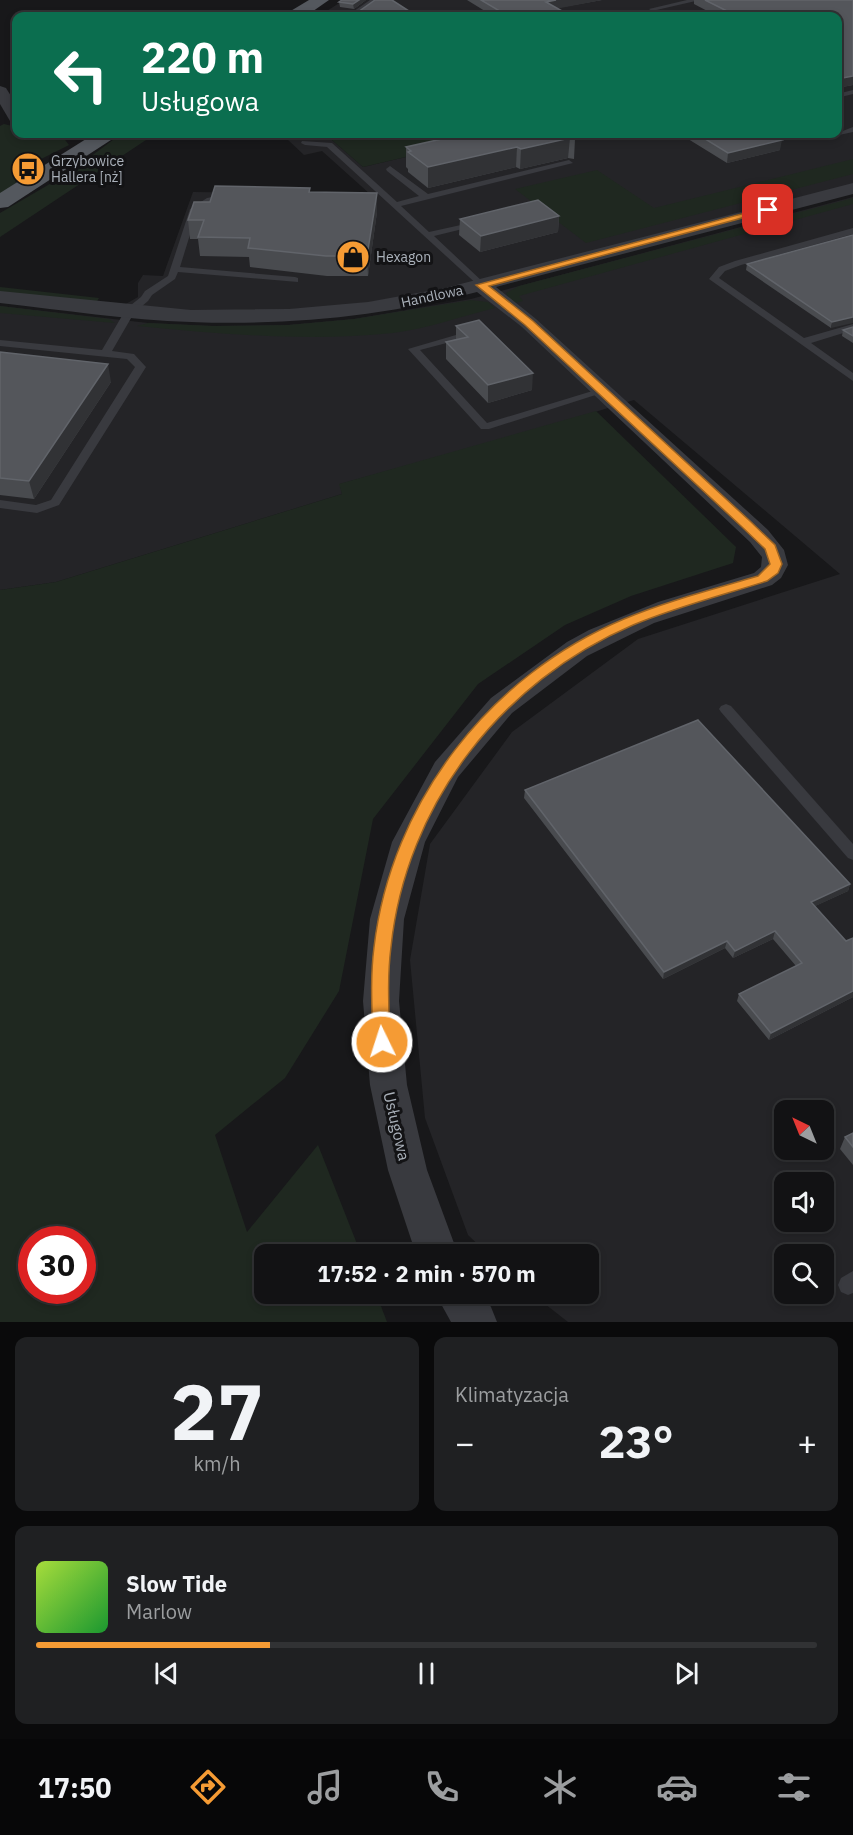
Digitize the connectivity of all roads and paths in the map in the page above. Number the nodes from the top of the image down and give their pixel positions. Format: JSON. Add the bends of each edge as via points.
{"nodes":[{"id":1,"x":321,"y":0,"type":"edge"},
{"id":2,"x":375,"y":0,"type":"edge"},
{"id":3,"x":697,"y":0,"type":"edge"},
{"id":4,"x":652,"y":9,"type":"dead end"},
{"id":5,"x":302,"y":12,"type":"edge"},
{"id":6,"x":356,"y":12,"type":"edge"},
{"id":7,"x":0,"y":91,"type":"edge"},
{"id":8,"x":10,"y":116,"type":"edge"},
{"id":9,"x":99,"y":138,"type":"edge"},
{"id":10,"x":305,"y":143,"type":"dead end"},
{"id":11,"x":569,"y":163,"type":"dead end"},
{"id":12,"x":390,"y":169,"type":"dead end"},
{"id":13,"x":853,"y":188,"type":"edge"},
{"id":14,"x":244,"y":197,"type":"edge"},
{"id":15,"x":426,"y":197,"type":"junction"},
{"id":16,"x":0,"y":202,"type":"edge"},
{"id":17,"x":395,"y":205,"type":"junction"},
{"id":18,"x":489,"y":220,"type":"edge"},
{"id":19,"x":853,"y":231,"type":"edge"},
{"id":20,"x":427,"y":236,"type":"junction"},
{"id":21,"x":175,"y":269,"type":"junction"},
{"id":22,"x":295,"y":280,"type":"dead end"},
{"id":23,"x":481,"y":285,"type":"junction"},
{"id":24,"x":0,"y":297,"type":"edge"},
{"id":25,"x":130,"y":311,"type":"junction"},
{"id":26,"x":853,"y":327,"type":"edge"},
{"id":27,"x":484,"y":330,"type":"edge"},
{"id":28,"x":803,"y":342,"type":"junction"},
{"id":29,"x":0,"y":343,"type":"edge"},
{"id":30,"x":106,"y":353,"type":"junction"},
{"id":31,"x":853,"y":378,"type":"edge"},
{"id":32,"x":603,"y":392,"type":"junction"},
{"id":33,"x":0,"y":504,"type":"edge"},
{"id":34,"x":726,"y":709,"type":"dead end"},
{"id":35,"x":853,"y":854,"type":"edge"},
{"id":36,"x":433,"y":1244,"type":"edge"},
{"id":37,"x":464,"y":1304,"type":"edge"},
{"id":38,"x":476,"y":1322,"type":"edge"}],
"edges":[{"from":1,"to":5,"type":"main road"},
{"from":2,"to":6,"type":"lane"},
{"from":3,"to":4,"type":"lane"},
{"from":7,"to":8,"type":"street"},
{"from":9,"to":16,"type":"main road"},
{"from":10,"to":17,"type":"lane","via":[[329,145]]},
{"from":11,"to":15,"type":"lane"},
{"from":12,"to":15,"type":"lane"},
{"from":13,"to":23,"type":"street","name":"Handlowa"},
{"from":14,"to":21,"type":"lane","via":[[210,200],[193,211]]},
{"from":15,"to":17,"type":"lane"},
{"from":17,"to":20,"type":"lane"},
{"from":18,"to":20,"type":"lane"},
{"from":19,"to":28,"type":"lane","via":[[738,263],[722,269],[714,279]]},
{"from":20,"to":23,"type":"lane"},
{"from":21,"to":22,"type":"lane"},
{"from":21,"to":25,"type":"lane","via":[[172,278],[148,293]]},
{"from":23,"to":25,"type":"street","name":"Handlowa","via":[[402,303],[300,315],[191,316]]},
{"from":23,"to":32,"type":"street","name":"Usługowa","via":[[529,323]]},
{"from":24,"to":25,"type":"street","name":"Handlowa"},
{"from":25,"to":30,"type":"lane"},
{"from":26,"to":28,"type":"lane"},
{"from":27,"to":32,"type":"lane","via":[[413,349],[485,427]]},
{"from":28,"to":31,"type":"lane"},
{"from":29,"to":30,"type":"lane"},
{"from":30,"to":33,"type":"lane","via":[[130,356],[141,367],[55,502],[37,509]]},
{"from":32,"to":36,"type":"street","name":"Usługowa","via":[[764,541],[776,564],[763,579],[627,622],[557,661],[514,693],[476,732],[423,810],[400,864],[388,909],[380,980],[380,1023],[392,1108],[413,1189]]},
{"from":34,"to":35,"type":"lane"},
{"from":37,"to":38,"type":"street"}]}
